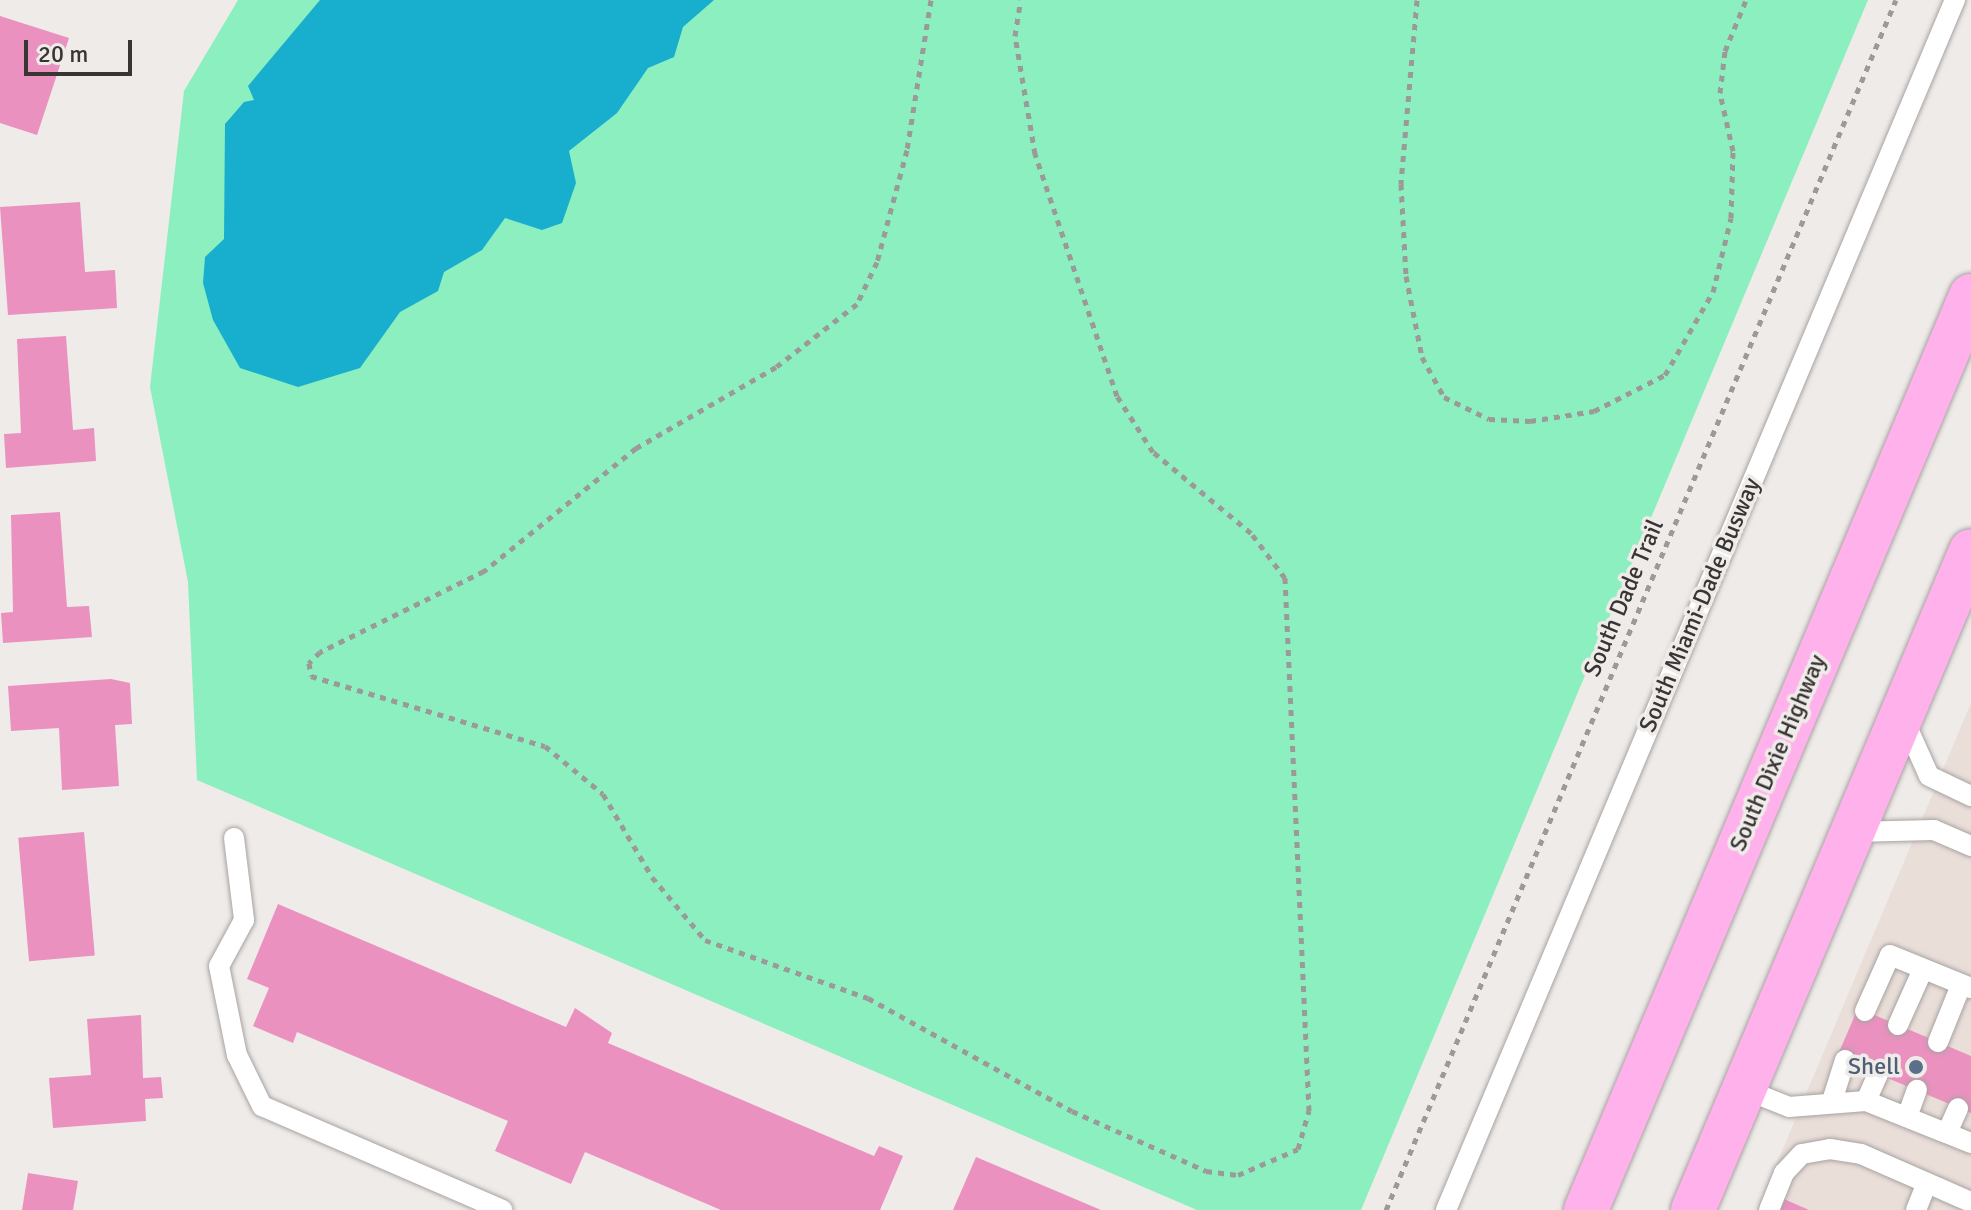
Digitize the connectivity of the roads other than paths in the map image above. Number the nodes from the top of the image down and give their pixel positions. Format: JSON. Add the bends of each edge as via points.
{"nodes":[{"id":1,"x":1955,"y":0,"type":"edge"},
{"id":2,"x":1971,"y":296,"type":"edge"},
{"id":3,"x":1971,"y":551,"type":"edge"},
{"id":4,"x":1902,"y":715,"type":"junction"},
{"id":5,"x":1971,"y":796,"type":"edge"},
{"id":6,"x":1853,"y":832,"type":"junction"},
{"id":7,"x":234,"y":838,"type":"dead end"},
{"id":8,"x":1971,"y":846,"type":"edge"},
{"id":9,"x":1923,"y":969,"type":"junction"},
{"id":10,"x":1966,"y":986,"type":"edge"},
{"id":11,"x":1865,"y":1011,"type":"dead end"},
{"id":12,"x":1898,"y":1025,"type":"dead end"},
{"id":13,"x":1938,"y":1042,"type":"dead end"},
{"id":14,"x":1845,"y":1060,"type":"dead end"},
{"id":15,"x":1878,"y":1074,"type":"dead end"},
{"id":16,"x":1744,"y":1089,"type":"junction"},
{"id":17,"x":1917,"y":1090,"type":"dead end"},
{"id":18,"x":1832,"y":1101,"type":"junction"},
{"id":19,"x":1866,"y":1101,"type":"junction"},
{"id":20,"x":1958,"y":1108,"type":"dead end"},
{"id":21,"x":1907,"y":1117,"type":"junction"},
{"id":22,"x":1947,"y":1133,"type":"junction"},
{"id":23,"x":1971,"y":1143,"type":"edge"},
{"id":24,"x":1927,"y":1183,"type":"junction"},
{"id":25,"x":1971,"y":1202,"type":"edge"},
{"id":26,"x":502,"y":1210,"type":"edge"},
{"id":27,"x":1446,"y":1210,"type":"edge"},
{"id":28,"x":1586,"y":1210,"type":"edge"},
{"id":29,"x":1693,"y":1210,"type":"edge"},
{"id":30,"x":1769,"y":1210,"type":"edge"},
{"id":31,"x":1916,"y":1210,"type":"edge"}],
"edges":[{"from":1,"to":27,"type":"lane","name":"South Miami-Dade Busway"},
{"from":2,"to":28,"type":"highway","name":"South Dixie Highway"},
{"from":3,"to":4,"type":"highway"},
{"from":4,"to":5,"type":"lane","via":[[1929,776]]},
{"from":4,"to":6,"type":"highway"},
{"from":6,"to":8,"type":"lane","via":[[1934,830]]},
{"from":6,"to":16,"type":"highway"},
{"from":7,"to":26,"type":"lane","via":[[244,920],[219,966],[237,1055],[262,1106]]},
{"from":9,"to":10,"type":"lane"},
{"from":9,"to":11,"type":"lane","via":[[1890,955]]},
{"from":9,"to":12,"type":"lane"},
{"from":10,"to":13,"type":"lane"},
{"from":14,"to":18,"type":"lane"},
{"from":15,"to":19,"type":"lane"},
{"from":16,"to":18,"type":"lane","via":[[1789,1107]]},
{"from":16,"to":29,"type":"highway"},
{"from":17,"to":21,"type":"lane"},
{"from":18,"to":19,"type":"lane"},
{"from":19,"to":21,"type":"lane"},
{"from":20,"to":22,"type":"lane"},
{"from":21,"to":22,"type":"lane"},
{"from":22,"to":23,"type":"lane"},
{"from":24,"to":25,"type":"lane"},
{"from":24,"to":30,"type":"lane","via":[[1830,1149],[1802,1154],[1784,1173]]},
{"from":24,"to":31,"type":"lane"}]}
